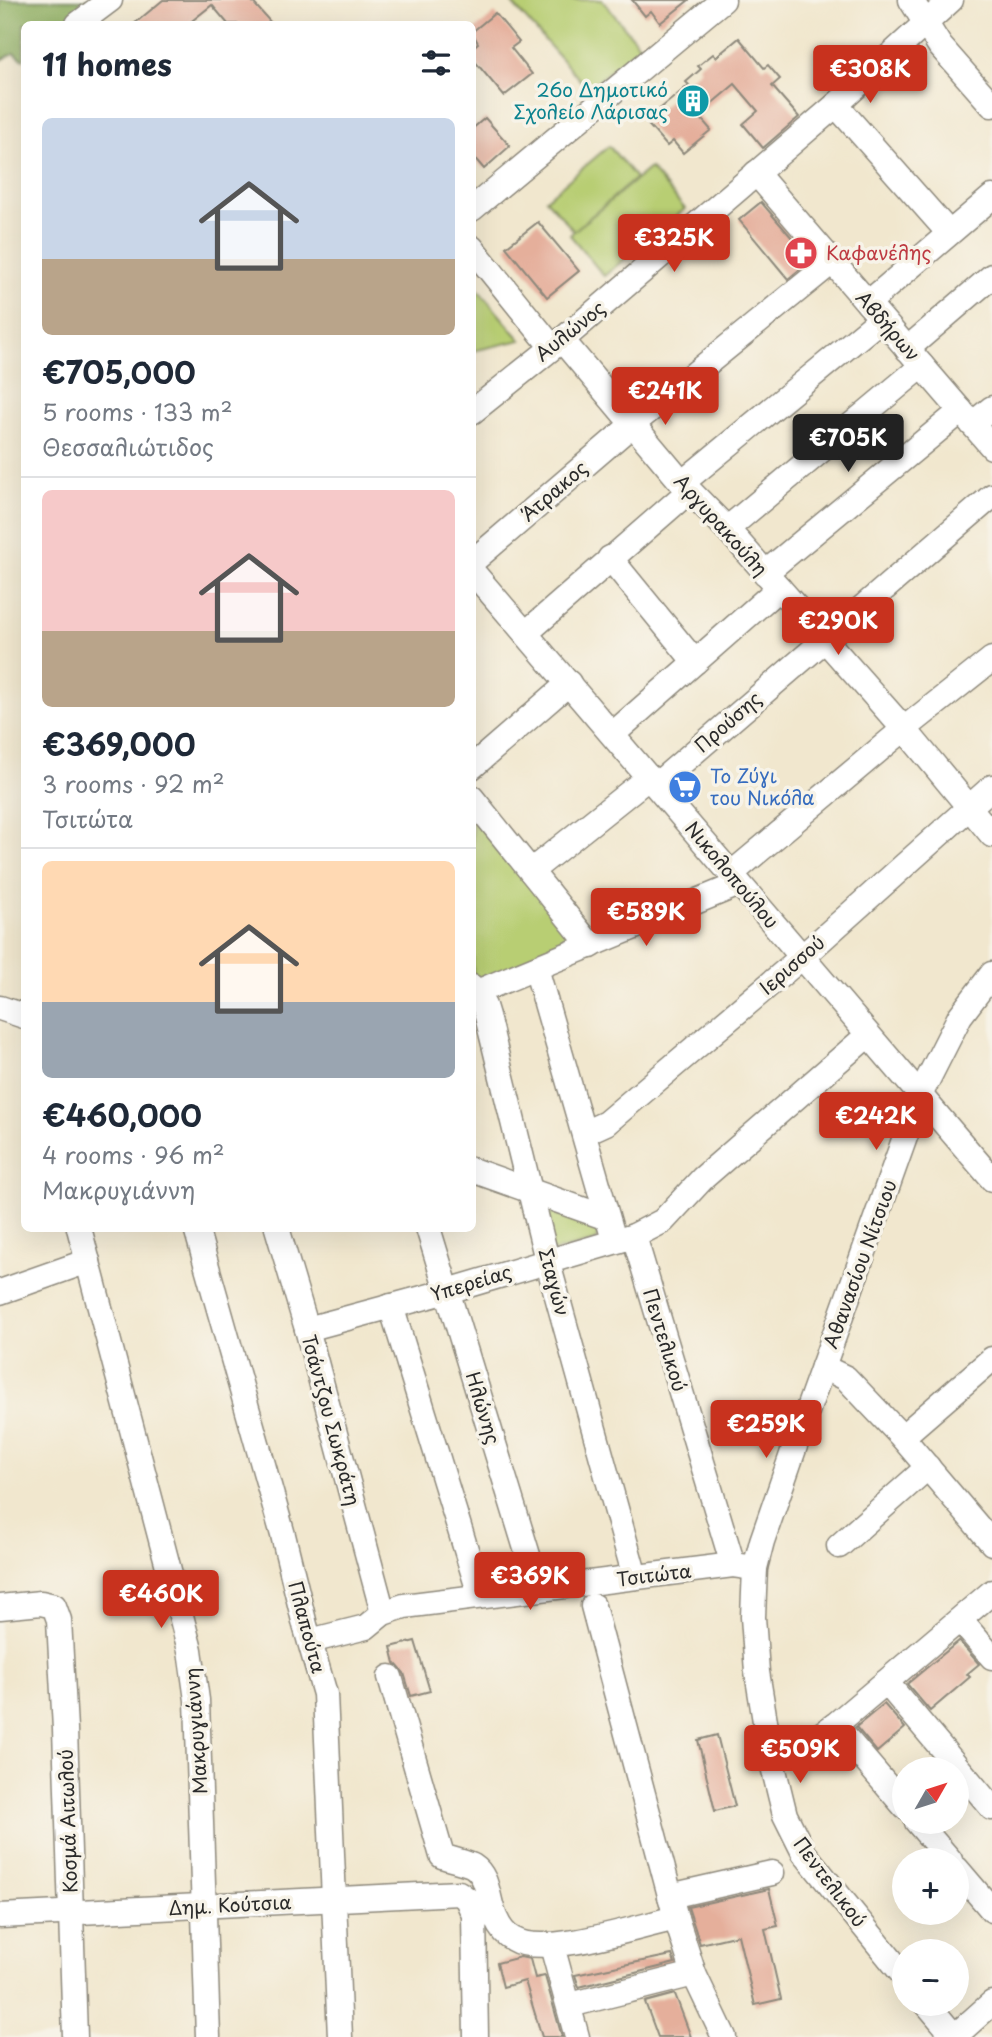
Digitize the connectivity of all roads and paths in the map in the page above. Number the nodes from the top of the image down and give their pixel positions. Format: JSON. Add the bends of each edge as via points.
{"nodes":[{"id":1,"x":110,"y":0,"type":"edge"},
{"id":2,"x":723,"y":0,"type":"edge"},
{"id":3,"x":911,"y":0,"type":"edge"},
{"id":4,"x":951,"y":0,"type":"edge"},
{"id":5,"x":83,"y":21,"type":"edge"},
{"id":6,"x":926,"y":22,"type":"junction"},
{"id":7,"x":836,"y":104,"type":"junction"},
{"id":8,"x":992,"y":105,"type":"edge"},
{"id":9,"x":757,"y":173,"type":"junction"},
{"id":10,"x":992,"y":197,"type":"edge"},
{"id":11,"x":476,"y":206,"type":"edge"},
{"id":12,"x":950,"y":233,"type":"junction"},
{"id":13,"x":476,"y":252,"type":"edge"},
{"id":14,"x":832,"y":262,"type":"junction"},
{"id":15,"x":992,"y":276,"type":"edge"},
{"id":16,"x":875,"y":311,"type":"junction"},
{"id":17,"x":557,"y":343,"type":"junction"},
{"id":18,"x":914,"y":357,"type":"junction"},
{"id":19,"x":992,"y":408,"type":"edge"},
{"id":20,"x":476,"y":409,"type":"edge"},
{"id":21,"x":967,"y":418,"type":"junction"},
{"id":22,"x":634,"y":423,"type":"junction"},
{"id":23,"x":992,"y":447,"type":"edge"},
{"id":24,"x":686,"y":487,"type":"junction"},
{"id":25,"x":992,"y":496,"type":"edge"},
{"id":26,"x":727,"y":529,"type":"junction"},
{"id":27,"x":610,"y":558,"type":"junction"},
{"id":28,"x":476,"y":559,"type":"edge"},
{"id":29,"x":476,"y":576,"type":"edge"},
{"id":30,"x":772,"y":580,"type":"junction"},
{"id":31,"x":526,"y":633,"type":"junction"},
{"id":32,"x":824,"y":639,"type":"junction"},
{"id":33,"x":992,"y":659,"type":"edge"},
{"id":34,"x":695,"y":662,"type":"junction"},
{"id":35,"x":569,"y":683,"type":"junction"},
{"id":36,"x":904,"y":729,"type":"junction"},
{"id":37,"x":613,"y":734,"type":"junction"},
{"id":38,"x":476,"y":764,"type":"edge"},
{"id":39,"x":652,"y":781,"type":"junction"},
{"id":40,"x":992,"y":787,"type":"edge"},
{"id":41,"x":476,"y":803,"type":"edge"},
{"id":42,"x":968,"y":807,"type":"junction"},
{"id":43,"x":992,"y":835,"type":"edge"},
{"id":44,"x":531,"y":872,"type":"junction"},
{"id":45,"x":735,"y":879,"type":"junction"},
{"id":46,"x":591,"y":946,"type":"junction"},
{"id":47,"x":802,"y":957,"type":"junction"},
{"id":48,"x":536,"y":968,"type":"junction"},
{"id":49,"x":992,"y":974,"type":"edge"},
{"id":50,"x":476,"y":990,"type":"edge"},
{"id":51,"x":476,"y":995,"type":"edge"},
{"id":52,"x":0,"y":1008,"type":"edge"},
{"id":53,"x":21,"y":1015,"type":"edge"},
{"id":54,"x":868,"y":1035,"type":"junction"},
{"id":55,"x":920,"y":1095,"type":"junction"},
{"id":56,"x":584,"y":1133,"type":"junction"},
{"id":57,"x":476,"y":1171,"type":"edge"},
{"id":58,"x":992,"y":1179,"type":"edge"},
{"id":59,"x":531,"y":1191,"type":"junction"},
{"id":60,"x":618,"y":1231,"type":"junction"},
{"id":61,"x":80,"y":1232,"type":"edge"},
{"id":62,"x":197,"y":1232,"type":"edge"},
{"id":63,"x":278,"y":1232,"type":"edge"},
{"id":64,"x":429,"y":1232,"type":"edge"},
{"id":65,"x":547,"y":1260,"type":"junction"},
{"id":66,"x":88,"y":1261,"type":"junction"},
{"id":67,"x":448,"y":1291,"type":"junction"},
{"id":68,"x":0,"y":1292,"type":"edge"},
{"id":69,"x":391,"y":1306,"type":"junction"},
{"id":70,"x":307,"y":1329,"type":"junction"},
{"id":71,"x":992,"y":1359,"type":"edge"},
{"id":72,"x":823,"y":1367,"type":"junction"},
{"id":73,"x":902,"y":1437,"type":"junction"},
{"id":74,"x":928,"y":1467,"type":"junction"},
{"id":75,"x":992,"y":1542,"type":"edge"},
{"id":76,"x":839,"y":1546,"type":"dead end"},
{"id":77,"x":744,"y":1567,"type":"junction"},
{"id":78,"x":635,"y":1577,"type":"junction"},
{"id":79,"x":538,"y":1588,"type":"junction"},
{"id":80,"x":992,"y":1592,"type":"edge"},
{"id":81,"x":480,"y":1595,"type":"junction"},
{"id":82,"x":593,"y":1606,"type":"dead end"},
{"id":83,"x":0,"y":1607,"type":"edge"},
{"id":84,"x":383,"y":1613,"type":"junction"},
{"id":85,"x":960,"y":1620,"type":"junction"},
{"id":86,"x":310,"y":1641,"type":"junction"},
{"id":87,"x":992,"y":1657,"type":"edge"},
{"id":88,"x":390,"y":1677,"type":"dead end"},
{"id":89,"x":886,"y":1682,"type":"junction"},
{"id":90,"x":835,"y":1725,"type":"junction"},
{"id":91,"x":771,"y":1758,"type":"junction"},
{"id":92,"x":892,"y":1792,"type":"edge"},
{"id":93,"x":992,"y":1808,"type":"edge"},
{"id":94,"x":928,"y":1834,"type":"edge"},
{"id":95,"x":940,"y":1848,"type":"edge"},
{"id":96,"x":772,"y":1873,"type":"dead end"},
{"id":97,"x":969,"y":1883,"type":"edge"},
{"id":98,"x":333,"y":1900,"type":"junction"},
{"id":99,"x":204,"y":1907,"type":"junction"},
{"id":100,"x":673,"y":1907,"type":"junction"},
{"id":101,"x":992,"y":1910,"type":"edge"},
{"id":102,"x":71,"y":1913,"type":"junction"},
{"id":103,"x":0,"y":1916,"type":"edge"},
{"id":104,"x":552,"y":1946,"type":"junction"},
{"id":105,"x":892,"y":1961,"type":"edge"},
{"id":106,"x":694,"y":1974,"type":"junction"},
{"id":107,"x":992,"y":2003,"type":"edge"},
{"id":108,"x":570,"y":2005,"type":"junction"},
{"id":109,"x":937,"y":2016,"type":"edge"},
{"id":110,"x":722,"y":2032,"type":"edge"},
{"id":111,"x":75,"y":2037,"type":"edge"},
{"id":112,"x":208,"y":2037,"type":"edge"},
{"id":113,"x":340,"y":2037,"type":"edge"},
{"id":114,"x":476,"y":2037,"type":"edge"},
{"id":115,"x":577,"y":2037,"type":"edge"},
{"id":116,"x":955,"y":2037,"type":"edge"}],
"edges":[{"from":1,"to":5,"type":"street"},
{"from":2,"to":11,"type":"street"},
{"from":3,"to":6,"type":"street"},
{"from":4,"to":6,"type":"street","name":"Αυλώνος"},
{"from":6,"to":7,"type":"street","name":"Αυλώνος"},
{"from":6,"to":8,"type":"street","via":[[940,46]]},
{"from":7,"to":9,"type":"street","name":"Αυλώνος"},
{"from":7,"to":12,"type":"street"},
{"from":9,"to":14,"type":"street","name":"Αβδήρων"},
{"from":9,"to":17,"type":"street","name":"Αυλώνος"},
{"from":10,"to":12,"type":"street"},
{"from":12,"to":16,"type":"street"},
{"from":13,"to":17,"type":"street","name":"Αργυρακούλη"},
{"from":14,"to":16,"type":"street","name":"Αβδήρων"},
{"from":14,"to":22,"type":"street","name":"Άτρακος"},
{"from":15,"to":18,"type":"street"},
{"from":16,"to":18,"type":"street","name":"Αβδήρων"},
{"from":16,"to":24,"type":"street"},
{"from":17,"to":20,"type":"street","name":"Αυλώνος"},
{"from":17,"to":22,"type":"street","name":"Αργυρακούλη"},
{"from":18,"to":21,"type":"street","name":"Αβδήρων"},
{"from":18,"to":26,"type":"street"},
{"from":19,"to":21,"type":"street"},
{"from":21,"to":23,"type":"street","name":"Αβδήρων"},
{"from":21,"to":30,"type":"street"},
{"from":22,"to":24,"type":"street","name":"Αργυρακούλη"},
{"from":22,"to":28,"type":"street","name":"Άτρακος"},
{"from":24,"to":26,"type":"street","name":"Αργυρακούλη"},
{"from":24,"to":27,"type":"street"},
{"from":25,"to":32,"type":"street","name":"Προύσης"},
{"from":26,"to":30,"type":"street","name":"Αργυρακούλη"},
{"from":27,"to":31,"type":"street"},
{"from":27,"to":34,"type":"street"},
{"from":29,"to":31,"type":"street","name":"Νικολοπούλου"},
{"from":30,"to":32,"type":"street","name":"Αργυρακούλη"},
{"from":30,"to":34,"type":"street"},
{"from":31,"to":35,"type":"street","name":"Νικολοπούλου"},
{"from":32,"to":36,"type":"street","name":"Αργυρακούλη"},
{"from":32,"to":39,"type":"street","name":"Προύσης"},
{"from":33,"to":36,"type":"street"},
{"from":34,"to":37,"type":"street"},
{"from":35,"to":37,"type":"street","name":"Νικολοπούλου"},
{"from":35,"to":38,"type":"street"},
{"from":36,"to":42,"type":"street","name":"Αργυρακούλη"},
{"from":36,"to":45,"type":"street"},
{"from":37,"to":39,"type":"street","name":"Νικολοπούλου"},
{"from":39,"to":44,"type":"street","name":"Προύσης"},
{"from":39,"to":45,"type":"street","name":"Νικολοπούλου"},
{"from":40,"to":42,"type":"street","name":"Ιερισσού"},
{"from":41,"to":44,"type":"street"},
{"from":42,"to":43,"type":"street","name":"Αργυρακούλη"},
{"from":42,"to":47,"type":"street","name":"Ιερισσού"},
{"from":44,"to":46,"type":"street"},
{"from":45,"to":46,"type":"street"},
{"from":45,"to":47,"type":"street","name":"Νικολοπούλου"},
{"from":46,"to":48,"type":"street"},
{"from":47,"to":54,"type":"street","name":"Νικολοπούλου"},
{"from":47,"to":56,"type":"street","name":"Ιερισσού","via":[[606,1123]]},
{"from":48,"to":50,"type":"street"},
{"from":48,"to":56,"type":"street","name":"Πεντελικού"},
{"from":49,"to":55,"type":"street","name":"Αθανασίου Νίτσιου","via":[[960,1016]]},
{"from":51,"to":59,"type":"street","name":"Σταγών","via":[[487,1016]]},
{"from":52,"to":53,"type":"street"},
{"from":54,"to":55,"type":"street","name":"Νικολοπούλου"},
{"from":54,"to":60,"type":"street","name":"Υπερείας","via":[[703,1178],[663,1221]]},
{"from":55,"to":58,"type":"street","name":"Νικολοπούλου"},
{"from":55,"to":72,"type":"street","name":"Αθανασίου Νίτσιου"},
{"from":56,"to":60,"type":"street","name":"Πεντελικού"},
{"from":57,"to":59,"type":"street"},
{"from":59,"to":60,"type":"street"},
{"from":59,"to":65,"type":"street","name":"Σταγών"},
{"from":60,"to":65,"type":"street","name":"Υπερείας"},
{"from":60,"to":77,"type":"street","name":"Πεντελικού"},
{"from":61,"to":66,"type":"street","name":"Μακρυγιάννη"},
{"from":62,"to":86,"type":"street","name":"Πλαπούτα"},
{"from":63,"to":70,"type":"street","name":"Τσάντζου Σωκράτη"},
{"from":64,"to":67,"type":"street","name":"Ηλώνης"},
{"from":65,"to":67,"type":"street","name":"Υπερείας"},
{"from":65,"to":78,"type":"street","name":"Σταγών"},
{"from":66,"to":68,"type":"street"},
{"from":66,"to":99,"type":"street","name":"Μακρυγιάννη","via":[[190,1650],[197,1700]]},
{"from":67,"to":69,"type":"street","name":"Υπερείας"},
{"from":67,"to":79,"type":"street","name":"Ηλώνης"},
{"from":69,"to":70,"type":"street","name":"Υπερείας"},
{"from":69,"to":81,"type":"street"},
{"from":70,"to":84,"type":"street","name":"Τσάντζου Σωκράτη"},
{"from":71,"to":73,"type":"street"},
{"from":72,"to":73,"type":"street","via":[[846,1378]]},
{"from":72,"to":77,"type":"street","name":"Αθανασίου Νίτσιου","via":[[762,1541]]},
{"from":73,"to":74,"type":"street"},
{"from":74,"to":75,"type":"street"},
{"from":74,"to":76,"type":"street"},
{"from":77,"to":78,"type":"street","name":"Τσιτώτα"},
{"from":77,"to":91,"type":"street","name":"Πεντελικού"},
{"from":78,"to":79,"type":"street","name":"Τσιτώτα"},
{"from":79,"to":81,"type":"street","name":"Τσιτώτα"},
{"from":80,"to":85,"type":"street"},
{"from":81,"to":84,"type":"street","name":"Τσιτώτα"},
{"from":82,"to":100,"type":"street"},
{"from":83,"to":102,"type":"street","name":"Κοσμά Αιτωλού","via":[[41,1603],[54,1606],[59,1620]]},
{"from":84,"to":86,"type":"street","name":"Τσιτώτα","via":[[366,1627]]},
{"from":85,"to":87,"type":"street"},
{"from":85,"to":89,"type":"street"},
{"from":86,"to":98,"type":"street","name":"Πλαπούτα","via":[[327,1701]]},
{"from":88,"to":104,"type":"street","via":[[442,1856],[471,1865],[483,1876],[490,1908],[511,1939]]},
{"from":89,"to":90,"type":"street"},
{"from":89,"to":93,"type":"street"},
{"from":90,"to":91,"type":"street","via":[[798,1750]]},
{"from":90,"to":92,"type":"street"},
{"from":91,"to":105,"type":"street","name":"Πεντελικού","via":[[797,1843]]},
{"from":94,"to":95,"type":"street"},
{"from":96,"to":100,"type":"street"},
{"from":97,"to":101,"type":"street"},
{"from":98,"to":99,"type":"street","name":"Δημ. Κούτσια"},
{"from":98,"to":113,"type":"street","name":"Πλαπούτα"},
{"from":98,"to":114,"type":"street","name":"Δημ. Κούτσια","via":[[459,1892],[467,1899],[474,1915]]},
{"from":99,"to":102,"type":"street","name":"Δημ. Κούτσια"},
{"from":99,"to":112,"type":"street","name":"Μακρυγιάννη"},
{"from":100,"to":104,"type":"street"},
{"from":100,"to":106,"type":"street"},
{"from":102,"to":103,"type":"street","name":"Δημ. Κούτσια"},
{"from":102,"to":111,"type":"street","name":"Κοσμά Αιτωλού"},
{"from":104,"to":108,"type":"street"},
{"from":106,"to":108,"type":"street"},
{"from":106,"to":110,"type":"street"},
{"from":107,"to":116,"type":"street"},
{"from":108,"to":115,"type":"street"},
{"from":109,"to":116,"type":"street"}]}
